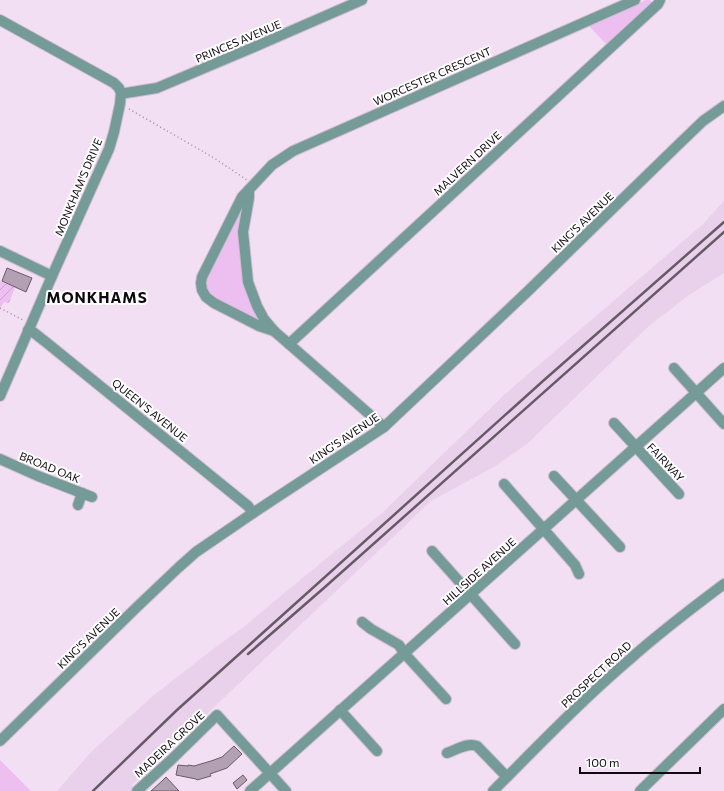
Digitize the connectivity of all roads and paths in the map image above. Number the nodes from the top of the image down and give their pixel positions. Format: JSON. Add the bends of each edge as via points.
{"nodes":[{"id":1,"x":362,"y":0,"type":"edge"},
{"id":2,"x":635,"y":0,"type":"edge"},
{"id":3,"x":660,"y":0,"type":"edge"},
{"id":4,"x":0,"y":20,"type":"edge"},
{"id":5,"x":121,"y":93,"type":"junction"},
{"id":6,"x":120,"y":104,"type":"junction"},
{"id":7,"x":724,"y":106,"type":"edge"},
{"id":8,"x":251,"y":187,"type":"junction"},
{"id":9,"x":0,"y":251,"type":"edge"},
{"id":10,"x":52,"y":276,"type":"junction"},
{"id":11,"x":0,"y":308,"type":"edge"},
{"id":12,"x":30,"y":327,"type":"junction"},
{"id":13,"x":274,"y":331,"type":"junction"},
{"id":14,"x":289,"y":344,"type":"junction"},
{"id":15,"x":674,"y":368,"type":"dead end"},
{"id":16,"x":724,"y":368,"type":"edge"},
{"id":17,"x":696,"y":393,"type":"junction"},
{"id":18,"x":0,"y":396,"type":"edge"},
{"id":19,"x":614,"y":423,"type":"dead end"},
{"id":20,"x":724,"y":424,"type":"edge"},
{"id":21,"x":384,"y":427,"type":"junction"},
{"id":22,"x":636,"y":447,"type":"junction"},
{"id":23,"x":0,"y":459,"type":"edge"},
{"id":24,"x":554,"y":476,"type":"dead end"},
{"id":25,"x":504,"y":484,"type":"dead end"},
{"id":26,"x":82,"y":493,"type":"junction"},
{"id":27,"x":678,"y":494,"type":"dead end"},
{"id":28,"x":92,"y":497,"type":"dead end"},
{"id":29,"x":576,"y":500,"type":"junction"},
{"id":30,"x":78,"y":505,"type":"dead end"},
{"id":31,"x":253,"y":513,"type":"junction"},
{"id":32,"x":544,"y":529,"type":"junction"},
{"id":33,"x":620,"y":547,"type":"dead end"},
{"id":34,"x":432,"y":551,"type":"dead end"},
{"id":35,"x":579,"y":574,"type":"dead end"},
{"id":36,"x":724,"y":584,"type":"edge"},
{"id":37,"x":470,"y":594,"type":"junction"},
{"id":38,"x":362,"y":622,"type":"dead end"},
{"id":39,"x":516,"y":644,"type":"dead end"},
{"id":40,"x":404,"y":653,"type":"junction"},
{"id":41,"x":446,"y":699,"type":"dead end"},
{"id":42,"x":724,"y":709,"type":"edge"},
{"id":43,"x":340,"y":710,"type":"junction"},
{"id":44,"x":0,"y":741,"type":"edge"},
{"id":45,"x":377,"y":751,"type":"dead end"},
{"id":46,"x":448,"y":753,"type":"dead end"},
{"id":47,"x":270,"y":773,"type":"junction"},
{"id":48,"x":507,"y":777,"type":"junction"},
{"id":49,"x":137,"y":791,"type":"edge"},
{"id":50,"x":250,"y":791,"type":"edge"},
{"id":51,"x":286,"y":791,"type":"edge"},
{"id":52,"x":493,"y":791,"type":"edge"},
{"id":53,"x":640,"y":791,"type":"edge"}],
"edges":[{"from":1,"to":5,"type":"street","name":"PRINCES AVENUE","via":[[157,88]]},
{"from":2,"to":8,"type":"street","name":"WORCESTER CRESCENT","via":[[293,150],[272,165]]},
{"from":3,"to":14,"type":"street","name":"MALVERN DRIVE"},
{"from":4,"to":5,"type":"street","via":[[114,84]]},
{"from":5,"to":6,"type":"street","name":"MONKHAM'S DRIVE"},
{"from":6,"to":8,"type":"path","via":[[214,158]]},
{"from":6,"to":10,"type":"street","name":"MONKHAM'S DRIVE","via":[[109,149]]},
{"from":7,"to":21,"type":"street","name":"KING'S AVENUE","via":[[682,141]]},
{"from":8,"to":13,"type":"street","name":"WORCESTER CRESCENT","via":[[243,232],[248,282],[257,306]]},
{"from":8,"to":13,"type":"street","name":"WORCESTER CRESCENT","via":[[242,197],[204,271],[202,290],[214,303]]},
{"from":9,"to":10,"type":"street"},
{"from":10,"to":12,"type":"street","name":"MONKHAM'S DRIVE"},
{"from":11,"to":12,"type":"path"},
{"from":12,"to":18,"type":"street","name":"MONKHAM'S DRIVE"},
{"from":12,"to":31,"type":"street","name":"QUEEN'S AVENUE","via":[[248,506]]},
{"from":13,"to":14,"type":"street","name":"WORCESTER CRESCENT"},
{"from":14,"to":21,"type":"street","name":"WORCESTER CRESCENT"},
{"from":15,"to":17,"type":"street"},
{"from":16,"to":17,"type":"street","name":"HILLSIDE AVENUE"},
{"from":17,"to":20,"type":"street"},
{"from":17,"to":22,"type":"street","name":"HILLSIDE AVENUE"},
{"from":19,"to":22,"type":"street","name":"FAIRWAY"},
{"from":21,"to":31,"type":"street","name":"KING'S AVENUE"},
{"from":22,"to":27,"type":"street","name":"FAIRWAY"},
{"from":22,"to":29,"type":"street","name":"HILLSIDE AVENUE"},
{"from":23,"to":26,"type":"street","name":"BROAD OAK"},
{"from":24,"to":29,"type":"street"},
{"from":25,"to":32,"type":"street"},
{"from":26,"to":28,"type":"street","name":"BROAD OAK"},
{"from":26,"to":30,"type":"street"},
{"from":29,"to":32,"type":"street","name":"HILLSIDE AVENUE"},
{"from":29,"to":33,"type":"street"},
{"from":31,"to":44,"type":"street","name":"KING'S AVENUE","via":[[196,552],[178,568]]},
{"from":32,"to":35,"type":"street","via":[[575,565]]},
{"from":32,"to":37,"type":"street","name":"HILLSIDE AVENUE"},
{"from":34,"to":37,"type":"street"},
{"from":36,"to":48,"type":"street","name":"PROSPECT ROAD","via":[[628,661]]},
{"from":37,"to":39,"type":"street"},
{"from":37,"to":40,"type":"street","name":"HILLSIDE AVENUE"},
{"from":38,"to":40,"type":"street","via":[[399,645]]},
{"from":40,"to":41,"type":"street"},
{"from":40,"to":43,"type":"street","name":"HILLSIDE AVENUE"},
{"from":42,"to":53,"type":"street"},
{"from":43,"to":45,"type":"street"},
{"from":43,"to":47,"type":"street","name":"HILLSIDE AVENUE"},
{"from":46,"to":48,"type":"street","via":[[473,744]]},
{"from":47,"to":49,"type":"street","name":"MADEIRA GROVE","via":[[221,712]]},
{"from":47,"to":50,"type":"street","name":"HILLSIDE AVENUE"},
{"from":47,"to":51,"type":"street","name":"MADEIRA GROVE"},
{"from":48,"to":52,"type":"street","name":"PROSPECT ROAD"}]}
